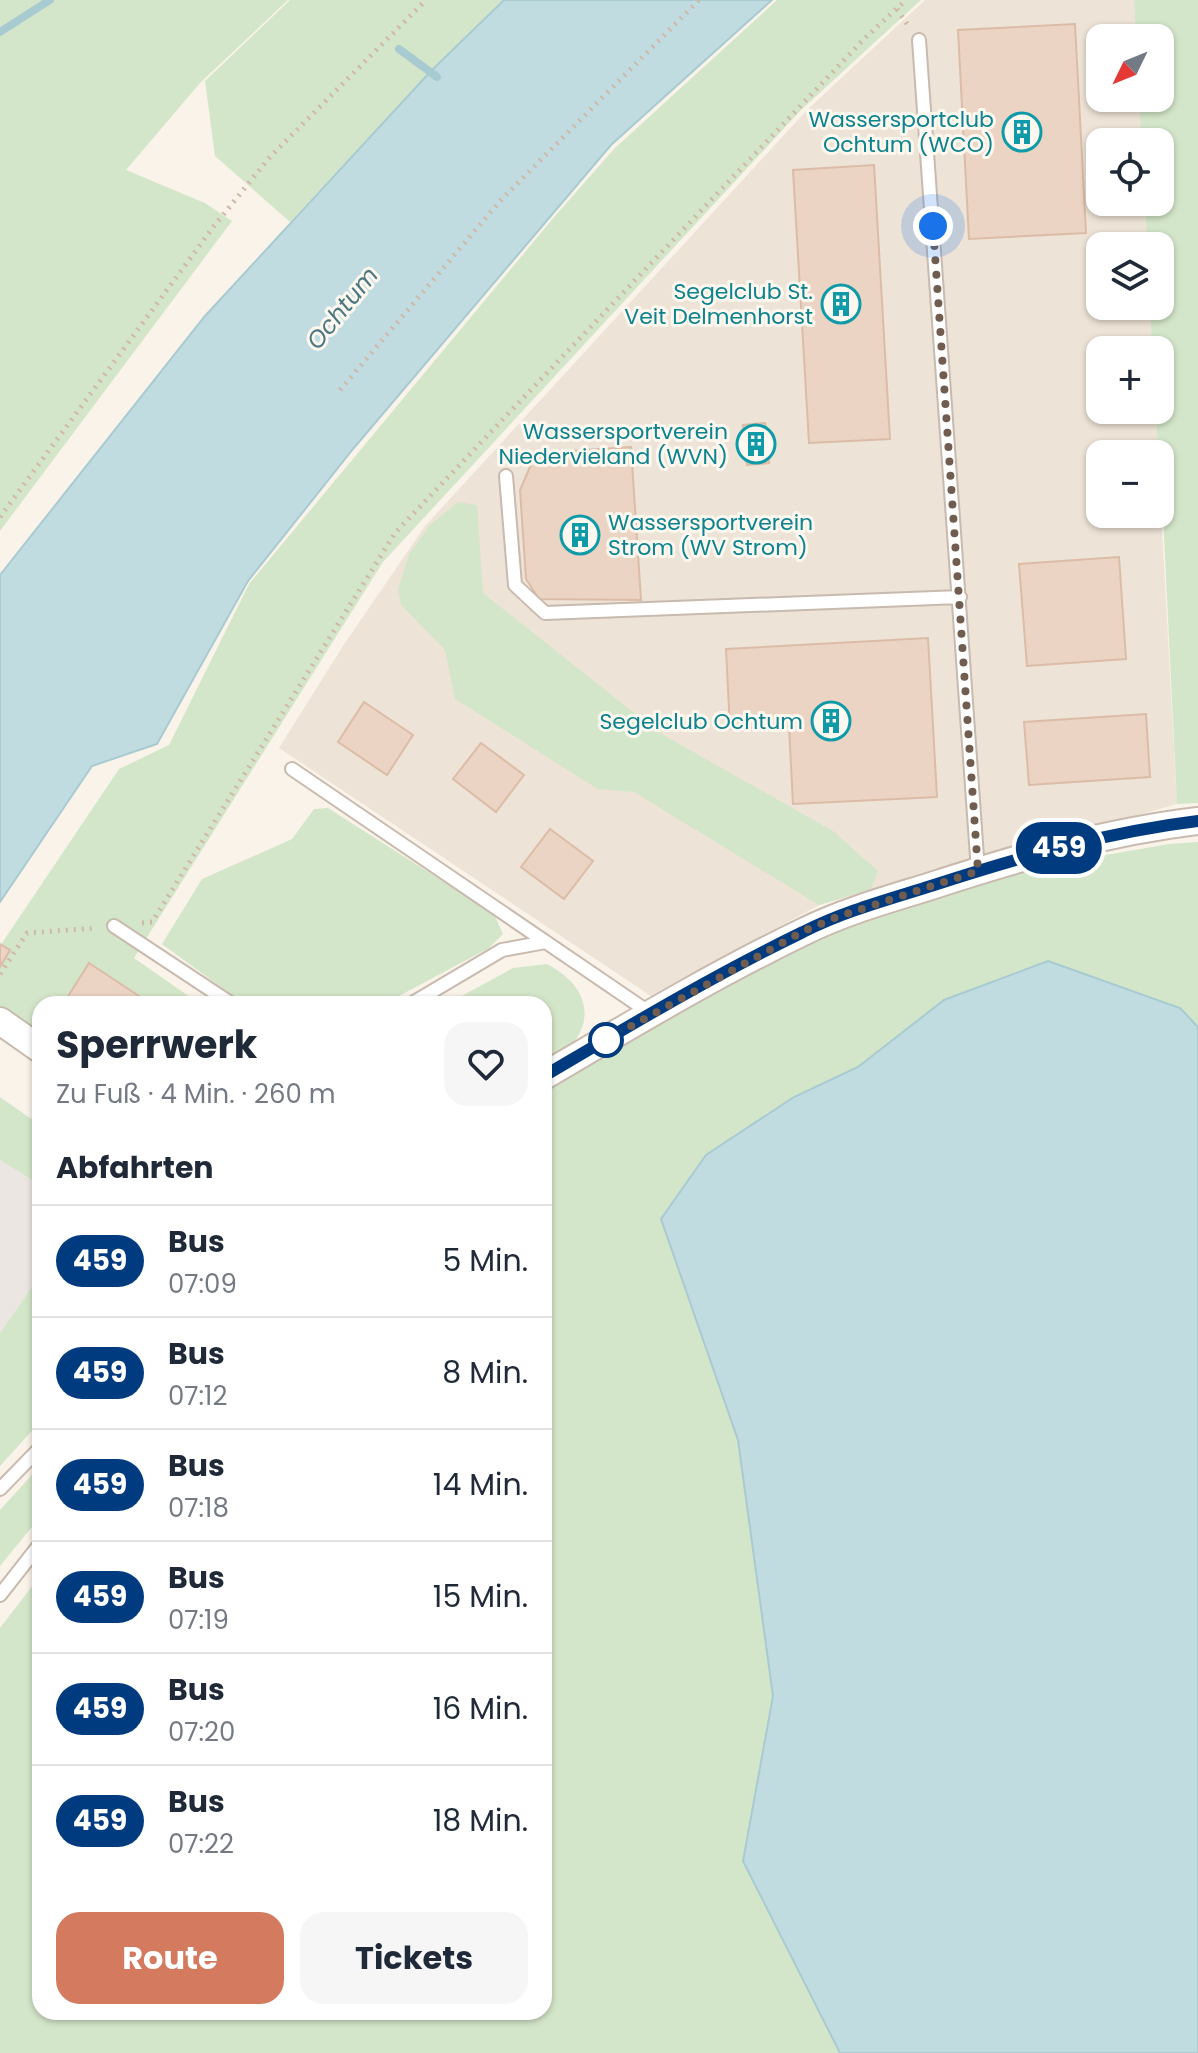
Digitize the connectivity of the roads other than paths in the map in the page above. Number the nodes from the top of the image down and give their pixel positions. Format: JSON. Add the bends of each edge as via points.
{"nodes":[{"id":1,"x":919,"y":40,"type":"dead end"},
{"id":2,"x":506,"y":476,"type":"dead end"},
{"id":3,"x":960,"y":597,"type":"junction"},
{"id":4,"x":292,"y":769,"type":"dead end"},
{"id":5,"x":1198,"y":821,"type":"edge"},
{"id":6,"x":978,"y":871,"type":"junction"},
{"id":7,"x":114,"y":926,"type":"road end"},
{"id":8,"x":546,"y":942,"type":"junction"},
{"id":9,"x":220,"y":996,"type":"edge"},
{"id":10,"x":424,"y":996,"type":"edge"},
{"id":11,"x":650,"y":1013,"type":"junction"},
{"id":12,"x":0,"y":1021,"type":"edge"},
{"id":13,"x":32,"y":1043,"type":"edge"},
{"id":14,"x":552,"y":1071,"type":"edge"},
{"id":15,"x":32,"y":1456,"type":"edge"},
{"id":16,"x":0,"y":1489,"type":"edge"},
{"id":17,"x":32,"y":1554,"type":"edge"},
{"id":18,"x":0,"y":1595,"type":"edge"}],
"edges":[{"from":1,"to":3,"type":"lane"},
{"from":2,"to":3,"type":"lane","via":[[515,585],[545,613]]},
{"from":3,"to":6,"type":"lane"},
{"from":4,"to":8,"type":"lane"},
{"from":5,"to":6,"type":"street","via":[[1091,838]]},
{"from":6,"to":11,"type":"street","via":[[815,926]]},
{"from":7,"to":9,"type":"lane"},
{"from":8,"to":10,"type":"lane","via":[[502,950]]},
{"from":8,"to":11,"type":"lane"},
{"from":11,"to":14,"type":"street"},
{"from":12,"to":13,"type":"street"},
{"from":15,"to":16,"type":"lane"},
{"from":17,"to":18,"type":"lane"}]}
